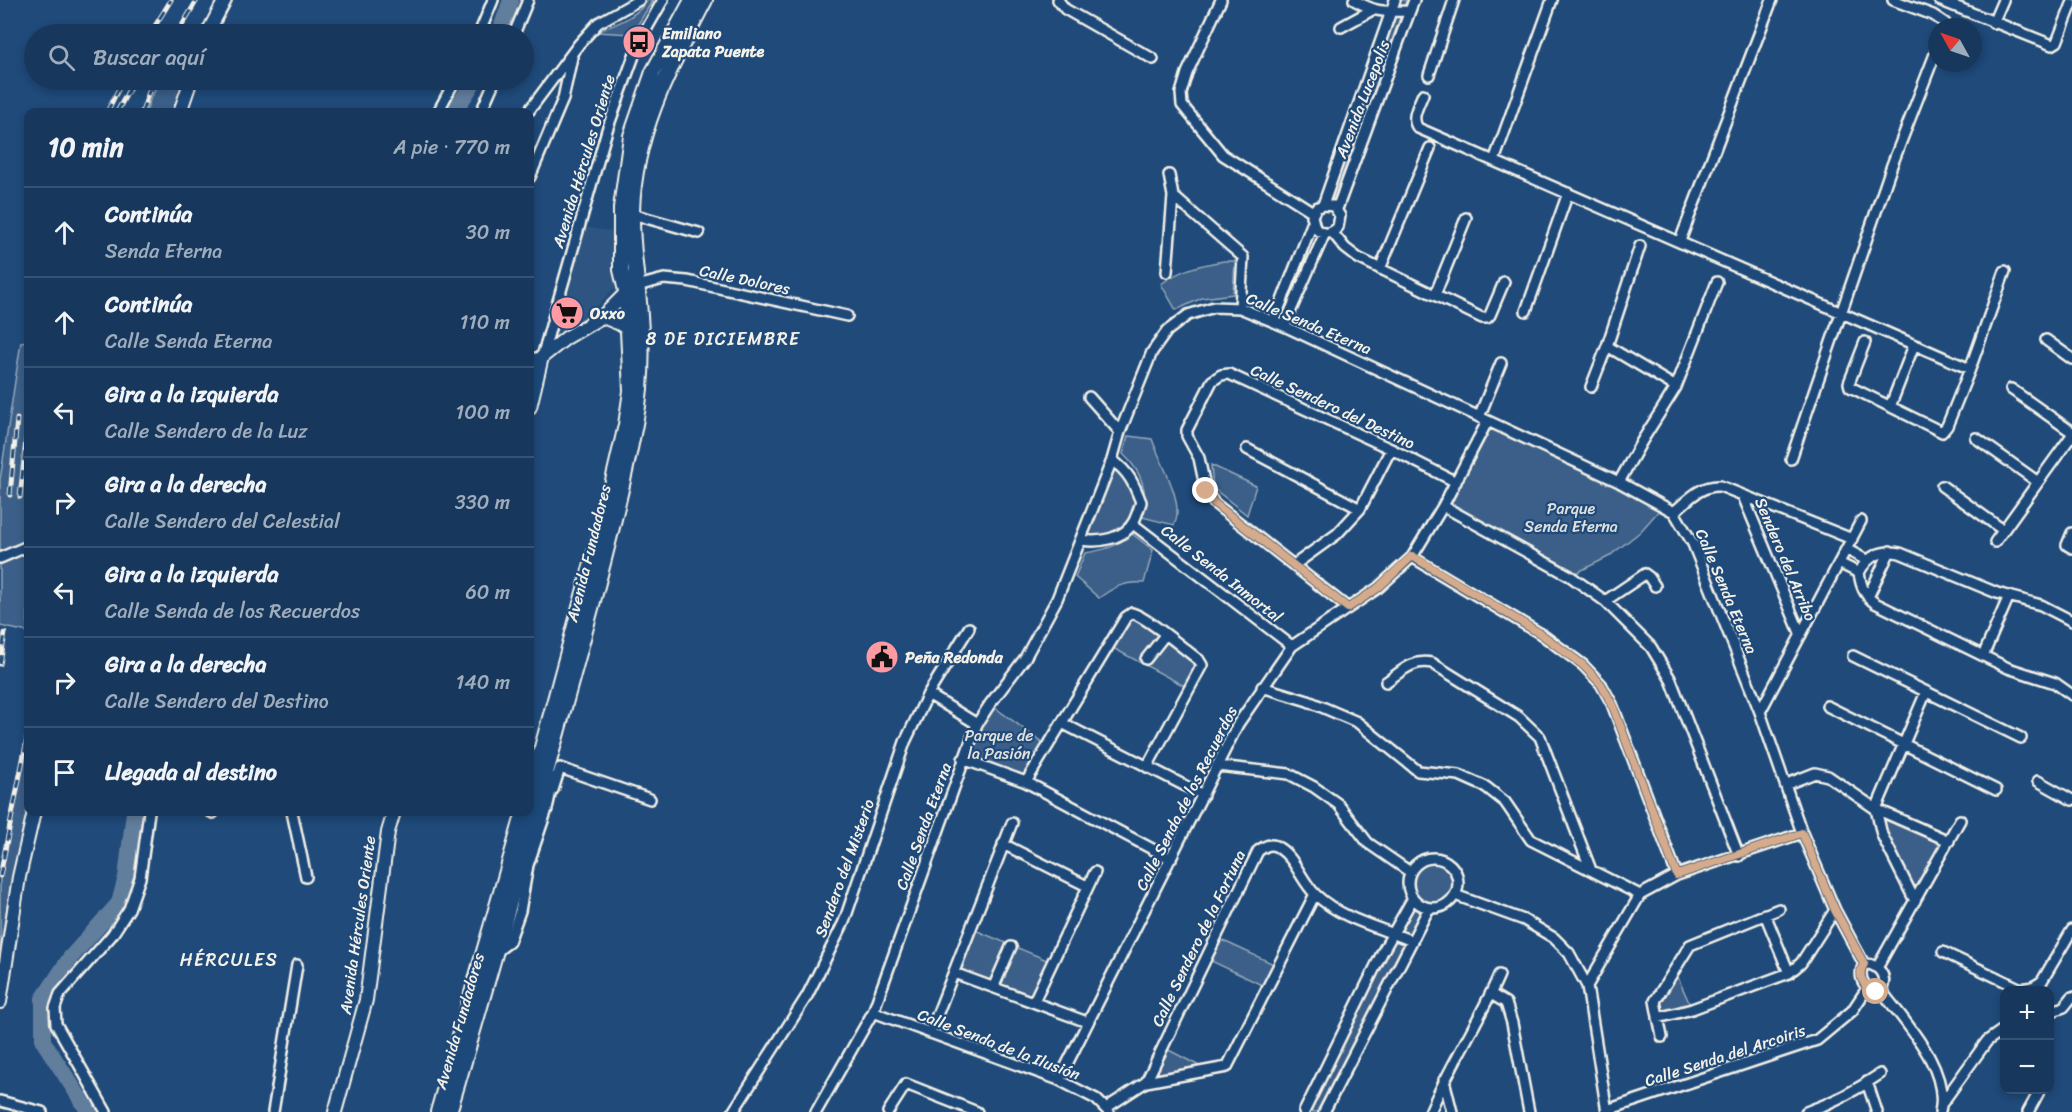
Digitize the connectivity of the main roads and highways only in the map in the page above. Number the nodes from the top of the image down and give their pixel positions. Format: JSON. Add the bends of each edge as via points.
{"nodes":[{"id":1,"x":692,"y":0,"type":"edge"},
{"id":2,"x":705,"y":0,"type":"edge"},
{"id":3,"x":631,"y":289,"type":"junction"},
{"id":4,"x":603,"y":316,"type":"road end"},
{"id":5,"x":628,"y":329,"type":"junction"},
{"id":6,"x":534,"y":777,"type":"edge"},
{"id":7,"x":534,"y":814,"type":"edge"},
{"id":8,"x":523,"y":816,"type":"edge"},
{"id":9,"x":533,"y":816,"type":"edge"},
{"id":10,"x":438,"y":1112,"type":"edge"},
{"id":11,"x":449,"y":1112,"type":"edge"}],
"edges":[{"from":1,"to":3,"type":"main road","name":"Avenida Fundadores","via":[[653,72],[631,136],[621,208],[621,270]]},
{"from":2,"to":3,"type":"main road","name":"Avenida Fundadores","via":[[665,76],[642,139],[632,214]]},
{"from":3,"to":5,"type":"main road","name":"Avenida Fundadores"},
{"from":3,"to":7,"type":"main road","name":"Avenida Fundadores","via":[[640,315],[641,391],[616,515]]},
{"from":4,"to":5,"type":"main road"},
{"from":5,"to":6,"type":"main road","name":"Avenida Fundadores","via":[[631,391],[626,425]]},
{"from":8,"to":10,"type":"main road","name":"Avenida Fundadores"},
{"from":9,"to":11,"type":"main road","name":"Avenida Fundadores"}]}
